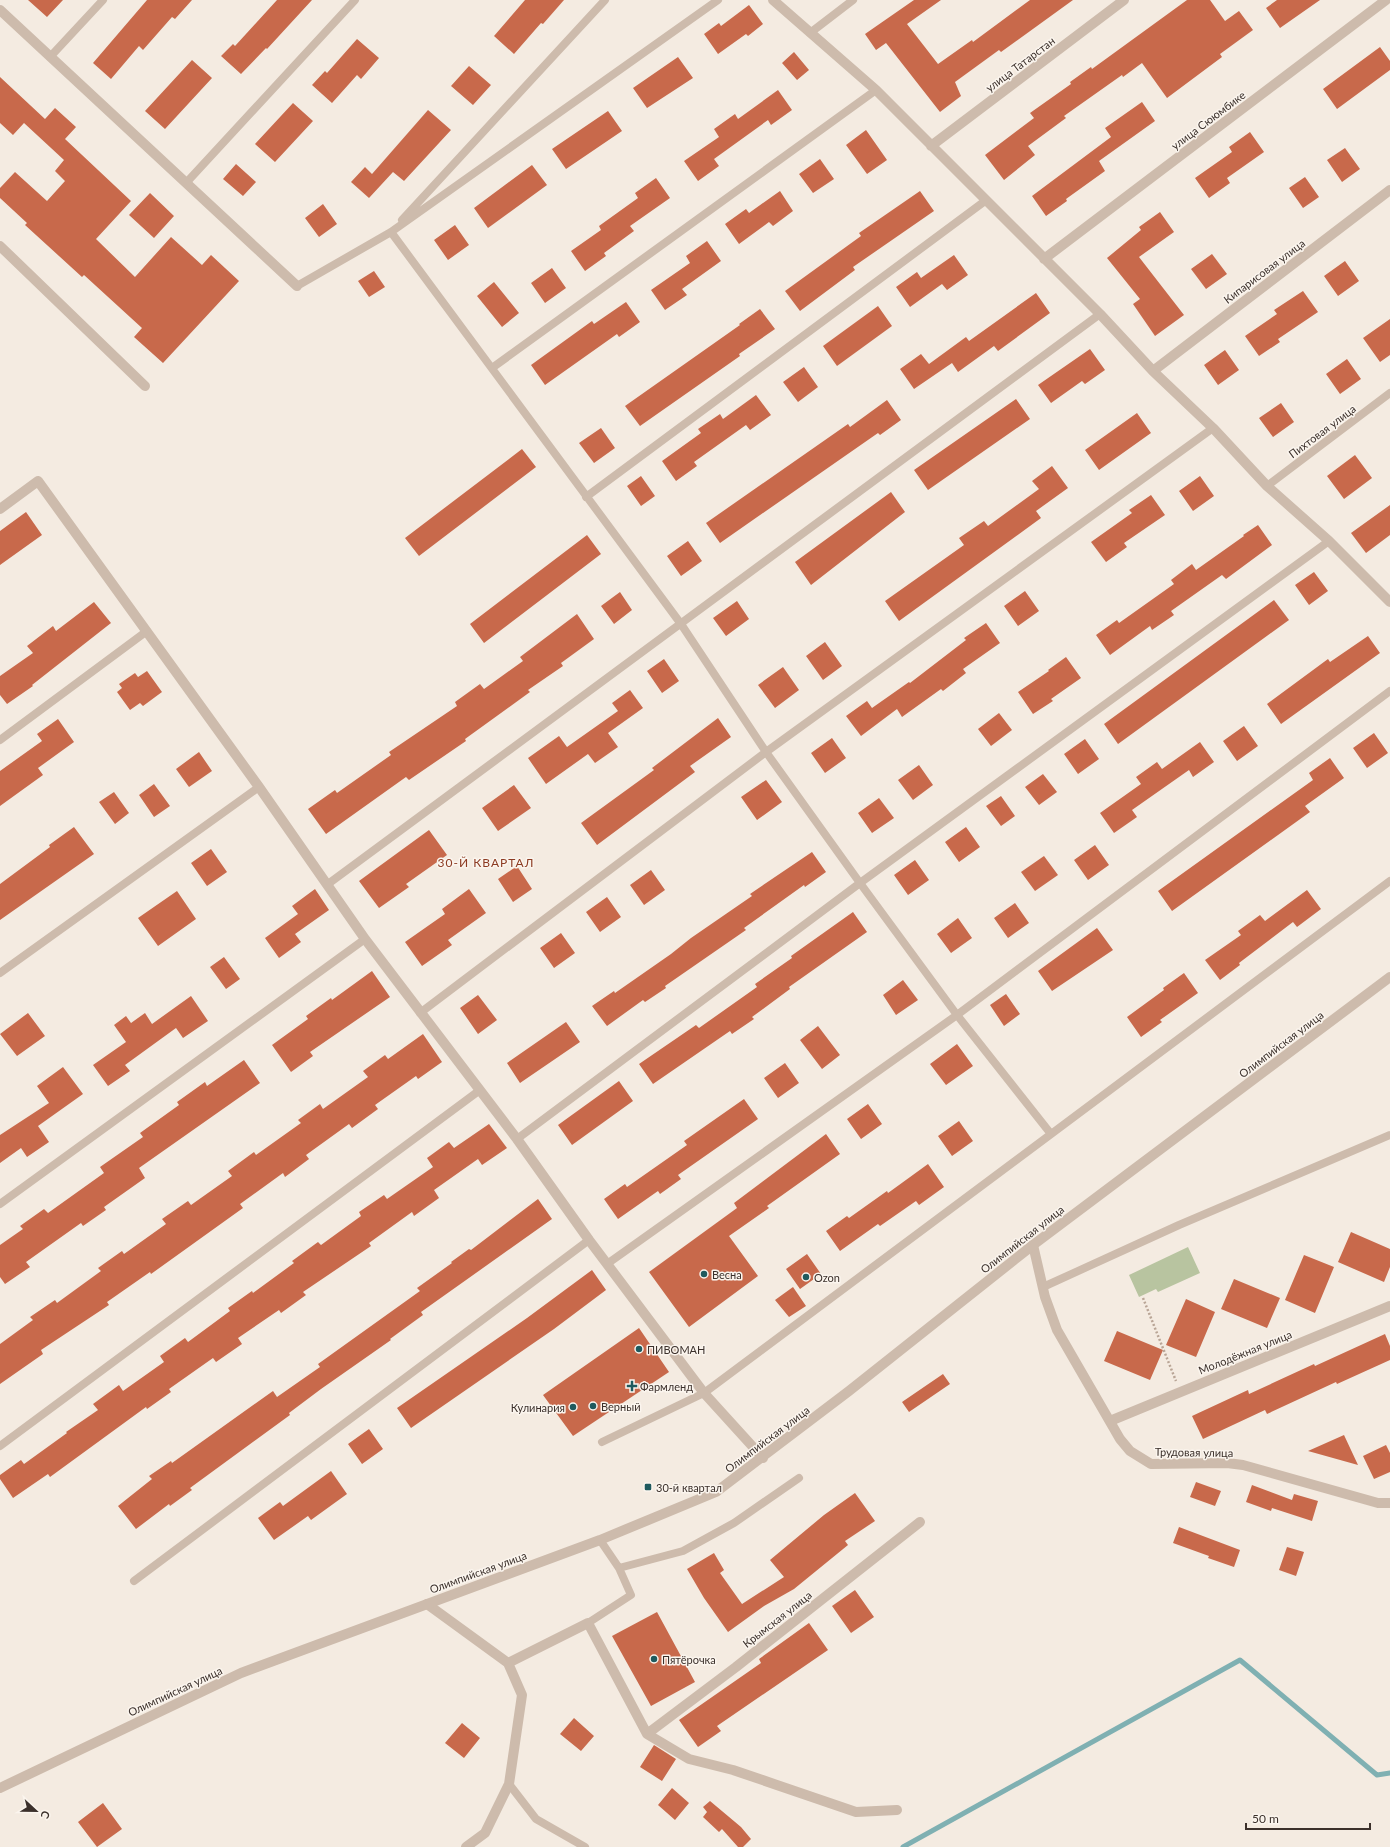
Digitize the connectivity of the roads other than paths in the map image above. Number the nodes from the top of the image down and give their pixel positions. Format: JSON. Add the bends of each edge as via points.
{"nodes":[{"id":1,"x":103,"y":0,"type":"edge"},
{"id":2,"x":355,"y":0,"type":"edge"},
{"id":3,"x":605,"y":0,"type":"edge"},
{"id":4,"x":718,"y":0,"type":"edge"},
{"id":5,"x":774,"y":0,"type":"edge"},
{"id":6,"x":853,"y":0,"type":"edge"},
{"id":7,"x":1124,"y":0,"type":"edge"},
{"id":8,"x":1386,"y":0,"type":"edge"},
{"id":9,"x":0,"y":10,"type":"edge"},
{"id":10,"x":810,"y":33,"type":"junction"},
{"id":11,"x":50,"y":57,"type":"junction"},
{"id":12,"x":876,"y":90,"type":"junction"},
{"id":13,"x":931,"y":146,"type":"junction"},
{"id":14,"x":186,"y":183,"type":"junction"},
{"id":15,"x":1390,"y":190,"type":"edge"},
{"id":16,"x":985,"y":201,"type":"junction"},
{"id":17,"x":391,"y":232,"type":"junction"},
{"id":18,"x":0,"y":246,"type":"edge"},
{"id":19,"x":1044,"y":259,"type":"junction"},
{"id":20,"x":297,"y":286,"type":"joint"},
{"id":21,"x":1100,"y":314,"type":"junction"},
{"id":22,"x":492,"y":368,"type":"junction"},
{"id":23,"x":1153,"y":371,"type":"junction"},
{"id":24,"x":145,"y":386,"type":"dead end"},
{"id":25,"x":1390,"y":393,"type":"edge"},
{"id":26,"x":1213,"y":428,"type":"junction"},
{"id":27,"x":1267,"y":486,"type":"junction"},
{"id":28,"x":586,"y":497,"type":"junction"},
{"id":29,"x":0,"y":509,"type":"edge"},
{"id":30,"x":1329,"y":542,"type":"junction"},
{"id":31,"x":1388,"y":597,"type":"edge"},
{"id":32,"x":682,"y":624,"type":"junction"},
{"id":33,"x":147,"y":631,"type":"junction"},
{"id":34,"x":1390,"y":692,"type":"edge"},
{"id":35,"x":0,"y":740,"type":"edge"},
{"id":36,"x":766,"y":752,"type":"junction"},
{"id":37,"x":259,"y":787,"type":"junction"},
{"id":38,"x":1390,"y":881,"type":"edge"},
{"id":39,"x":860,"y":883,"type":"junction"},
{"id":40,"x":328,"y":884,"type":"junction"},
{"id":41,"x":365,"y":939,"type":"junction"},
{"id":42,"x":0,"y":973,"type":"edge"},
{"id":43,"x":1390,"y":977,"type":"edge"},
{"id":44,"x":420,"y":1013,"type":"junction"},
{"id":45,"x":957,"y":1015,"type":"junction"},
{"id":46,"x":480,"y":1090,"type":"junction"},
{"id":47,"x":1051,"y":1134,"type":"junction"},
{"id":48,"x":1390,"y":1135,"type":"edge"},
{"id":49,"x":517,"y":1139,"type":"junction"},
{"id":50,"x":0,"y":1204,"type":"edge"},
{"id":51,"x":589,"y":1240,"type":"junction"},
{"id":52,"x":1034,"y":1245,"type":"junction"},
{"id":53,"x":607,"y":1264,"type":"junction"},
{"id":54,"x":1043,"y":1287,"type":"junction"},
{"id":55,"x":1390,"y":1306,"type":"edge"},
{"id":56,"x":704,"y":1393,"type":"junction"},
{"id":57,"x":1110,"y":1421,"type":"junction"},
{"id":58,"x":602,"y":1442,"type":"dead end"},
{"id":59,"x":0,"y":1446,"type":"edge"},
{"id":60,"x":763,"y":1458,"type":"junction"},
{"id":61,"x":799,"y":1478,"type":"dead end"},
{"id":62,"x":1390,"y":1503,"type":"edge"},
{"id":63,"x":920,"y":1522,"type":"dead end"},
{"id":64,"x":600,"y":1540,"type":"junction"},
{"id":65,"x":620,"y":1568,"type":"junction"},
{"id":66,"x":134,"y":1581,"type":"dead end"},
{"id":67,"x":427,"y":1604,"type":"junction"},
{"id":68,"x":588,"y":1623,"type":"junction"},
{"id":69,"x":508,"y":1662,"type":"junction"},
{"id":70,"x":646,"y":1734,"type":"junction"},
{"id":71,"x":509,"y":1784,"type":"junction"},
{"id":72,"x":0,"y":1788,"type":"edge"},
{"id":73,"x":897,"y":1810,"type":"dead end"},
{"id":74,"x":466,"y":1847,"type":"edge"},
{"id":75,"x":586,"y":1847,"type":"edge"}],
"edges":[{"from":1,"to":11,"type":"lane"},
{"from":2,"to":14,"type":"lane"},
{"from":3,"to":17,"type":"lane"},
{"from":4,"to":17,"type":"lane"},
{"from":5,"to":10,"type":"street"},
{"from":6,"to":10,"type":"lane"},
{"from":7,"to":13,"type":"street","name":"улица Татарстан"},
{"from":8,"to":19,"type":"street","name":"улица Сююмбике"},
{"from":9,"to":11,"type":"street"},
{"from":10,"to":12,"type":"street"},
{"from":11,"to":14,"type":"street"},
{"from":12,"to":13,"type":"street"},
{"from":12,"to":22,"type":"lane"},
{"from":13,"to":16,"type":"street"},
{"from":14,"to":20,"type":"street"},
{"from":15,"to":23,"type":"street","name":"Кипарисовая улица"},
{"from":16,"to":19,"type":"street"},
{"from":16,"to":28,"type":"lane"},
{"from":17,"to":20,"type":"lane"},
{"from":17,"to":22,"type":"lane"},
{"from":18,"to":24,"type":"street"},
{"from":19,"to":21,"type":"street"},
{"from":21,"to":23,"type":"street"},
{"from":21,"to":32,"type":"lane"},
{"from":22,"to":28,"type":"lane"},
{"from":23,"to":26,"type":"street"},
{"from":25,"to":27,"type":"lane","name":"Пихтовая улица"},
{"from":26,"to":27,"type":"street"},
{"from":26,"to":36,"type":"lane"},
{"from":27,"to":30,"type":"street"},
{"from":28,"to":32,"type":"lane"},
{"from":29,"to":33,"type":"street","via":[[38,481]]},
{"from":30,"to":31,"type":"street"},
{"from":30,"to":39,"type":"lane"},
{"from":32,"to":36,"type":"lane"},
{"from":32,"to":40,"type":"lane"},
{"from":33,"to":35,"type":"lane"},
{"from":33,"to":37,"type":"street"},
{"from":34,"to":45,"type":"lane"},
{"from":36,"to":39,"type":"lane"},
{"from":36,"to":44,"type":"lane"},
{"from":37,"to":40,"type":"street"},
{"from":37,"to":42,"type":"lane"},
{"from":38,"to":47,"type":"lane"},
{"from":39,"to":45,"type":"lane"},
{"from":39,"to":49,"type":"lane"},
{"from":40,"to":41,"type":"street"},
{"from":41,"to":44,"type":"street"},
{"from":41,"to":50,"type":"lane"},
{"from":43,"to":52,"type":"street","name":"Олимпийская улица"},
{"from":44,"to":46,"type":"street"},
{"from":45,"to":47,"type":"lane"},
{"from":45,"to":53,"type":"lane"},
{"from":46,"to":49,"type":"street"},
{"from":46,"to":59,"type":"lane"},
{"from":47,"to":56,"type":"lane"},
{"from":48,"to":54,"type":"lane","via":[[1179,1225]]},
{"from":49,"to":51,"type":"street"},
{"from":51,"to":53,"type":"street"},
{"from":51,"to":66,"type":"lane"},
{"from":52,"to":54,"type":"street","name":"Трудовая улица"},
{"from":52,"to":60,"type":"street","name":"Олимпийская улица"},
{"from":53,"to":56,"type":"street"},
{"from":54,"to":57,"type":"street","name":"Трудовая улица","via":[[1057,1330]]},
{"from":55,"to":57,"type":"street","name":"Молодёжная улица"},
{"from":56,"to":58,"type":"lane"},
{"from":56,"to":60,"type":"street"},
{"from":57,"to":62,"type":"street","name":"Трудовая улица","via":[[1124,1445],[1151,1464],[1243,1465],[1378,1503]]},
{"from":60,"to":64,"type":"street","name":"Олимпийская улица","via":[[716,1492]]},
{"from":61,"to":65,"type":"lane","via":[[734,1523],[683,1551]]},
{"from":63,"to":70,"type":"street","name":"Крымская улица"},
{"from":64,"to":65,"type":"lane"},
{"from":64,"to":67,"type":"street","name":"Олимпийская улица"},
{"from":65,"to":68,"type":"lane","via":[[631,1595]]},
{"from":67,"to":69,"type":"street"},
{"from":67,"to":72,"type":"street","name":"Олимпийская улица","via":[[241,1673]]},
{"from":68,"to":69,"type":"street"},
{"from":68,"to":70,"type":"street"},
{"from":69,"to":71,"type":"street","via":[[522,1695]]},
{"from":70,"to":73,"type":"street","via":[[689,1759],[732,1770],[856,1812]]},
{"from":71,"to":74,"type":"street","via":[[485,1833]]},
{"from":71,"to":75,"type":"lane","via":[[536,1819]]}]}
